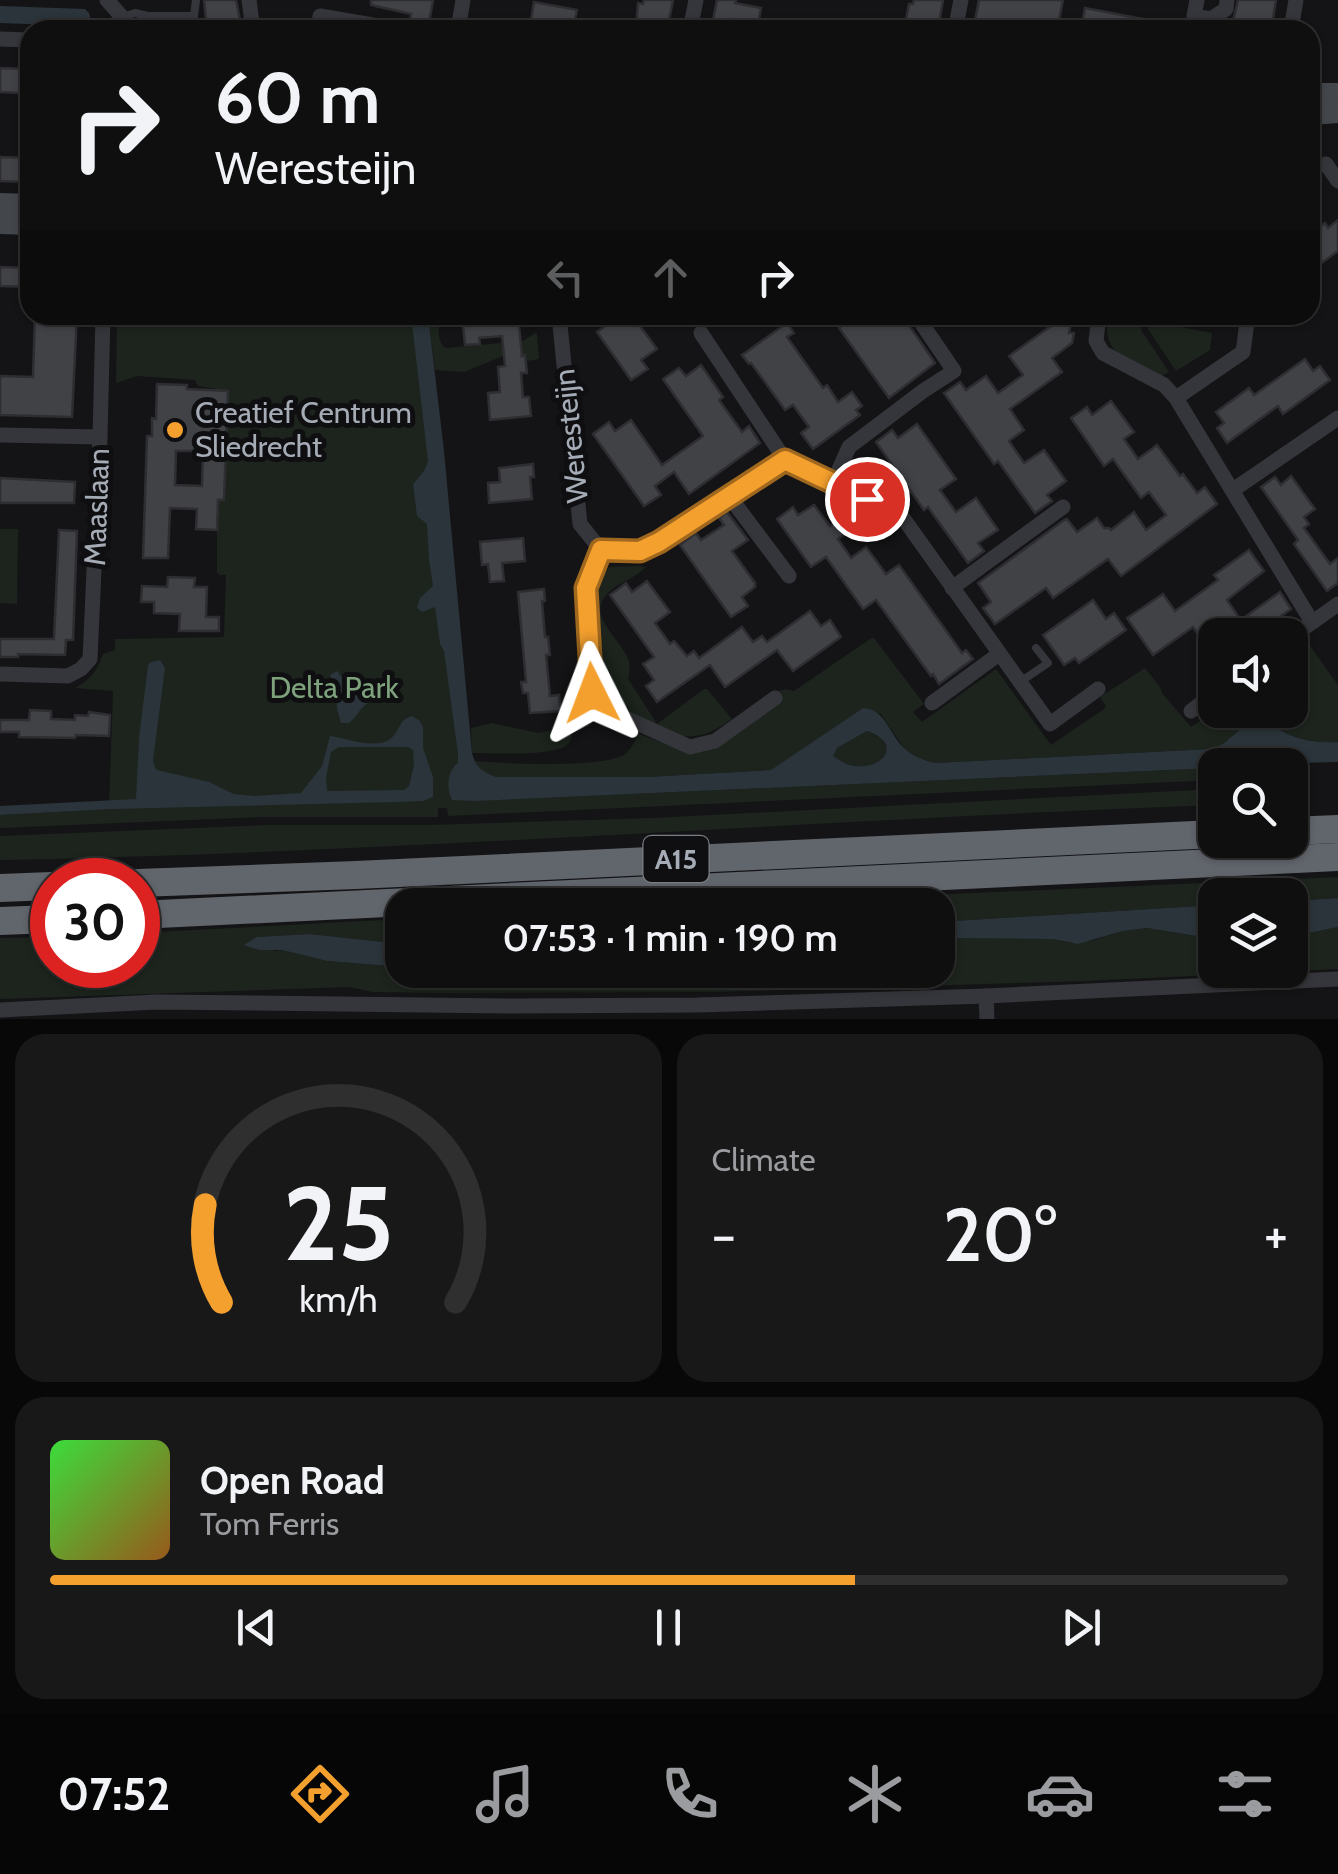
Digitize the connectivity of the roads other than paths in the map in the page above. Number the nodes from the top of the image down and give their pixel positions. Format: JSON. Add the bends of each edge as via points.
{"nodes":[{"id":1,"x":196,"y":0,"type":"edge"},
{"id":2,"x":1197,"y":0,"type":"edge"},
{"id":3,"x":1227,"y":0,"type":"edge"},
{"id":4,"x":148,"y":16,"type":"junction"},
{"id":5,"x":123,"y":20,"type":"edge"},
{"id":6,"x":148,"y":20,"type":"edge"},
{"id":7,"x":319,"y":20,"type":"edge"},
{"id":8,"x":343,"y":20,"type":"edge"},
{"id":9,"x":1326,"y":164,"type":"dead end"},
{"id":10,"x":1338,"y":181,"type":"edge"},
{"id":11,"x":103,"y":325,"type":"edge"},
{"id":12,"x":560,"y":325,"type":"edge"},
{"id":13,"x":923,"y":325,"type":"edge"},
{"id":14,"x":1099,"y":325,"type":"edge"},
{"id":15,"x":1246,"y":325,"type":"edge"},
{"id":16,"x":700,"y":334,"type":"dead end"},
{"id":17,"x":1176,"y":398,"type":"junction"},
{"id":18,"x":1338,"y":418,"type":"edge"},
{"id":19,"x":0,"y":434,"type":"edge"},
{"id":20,"x":100,"y":437,"type":"junction"},
{"id":21,"x":785,"y":460,"type":"junction"},
{"id":22,"x":833,"y":482,"type":"junction"},
{"id":23,"x":1233,"y":490,"type":"junction"},
{"id":24,"x":729,"y":496,"type":"junction"},
{"id":25,"x":1063,"y":507,"type":"dead end"},
{"id":26,"x":601,"y":550,"type":"junction"},
{"id":27,"x":789,"y":576,"type":"dead end"},
{"id":28,"x":952,"y":588,"type":"junction"},
{"id":29,"x":1338,"y":604,"type":"edge"},
{"id":30,"x":1312,"y":622,"type":"junction"},
{"id":31,"x":1308,"y":625,"type":"edge"},
{"id":32,"x":1036,"y":648,"type":"dead end"},
{"id":33,"x":999,"y":654,"type":"junction"},
{"id":34,"x":0,"y":674,"type":"edge"},
{"id":35,"x":1020,"y":682,"type":"junction"},
{"id":36,"x":1098,"y":689,"type":"dead end"},
{"id":37,"x":774,"y":698,"type":"dead end"},
{"id":38,"x":932,"y":703,"type":"dead end"},
{"id":39,"x":1198,"y":706,"type":"edge"},
{"id":40,"x":1191,"y":711,"type":"dead end"},
{"id":41,"x":1338,"y":829,"type":"edge"},
{"id":42,"x":1308,"y":830,"type":"edge"},
{"id":43,"x":1198,"y":835,"type":"edge"},
{"id":44,"x":1338,"y":857,"type":"edge"},
{"id":45,"x":160,"y":882,"type":"edge"},
{"id":46,"x":30,"y":887,"type":"edge"},
{"id":47,"x":0,"y":888,"type":"edge"},
{"id":48,"x":160,"y":914,"type":"edge"},
{"id":49,"x":30,"y":920,"type":"edge"},
{"id":50,"x":0,"y":922,"type":"edge"},
{"id":51,"x":1338,"y":979,"type":"edge"},
{"id":52,"x":986,"y":996,"type":"junction"},
{"id":53,"x":156,"y":1002,"type":"junction"},
{"id":54,"x":0,"y":1010,"type":"edge"},
{"id":55,"x":432,"y":1012,"type":"edge"},
{"id":56,"x":155,"y":1019,"type":"edge"},
{"id":57,"x":987,"y":1019,"type":"edge"}],
"edges":[{"from":1,"to":4,"type":"lane","via":[[194,16]]},
{"from":2,"to":3,"type":"street","via":[[1194,16],[1211,19],[1226,9]]},
{"from":4,"to":5,"type":"lane","via":[[135,13]]},
{"from":4,"to":6,"type":"lane"},
{"from":7,"to":8,"type":"street"},
{"from":9,"to":10,"type":"street"},
{"from":11,"to":20,"type":"street","name":"Maaslaan"},
{"from":12,"to":26,"type":"street","name":"Weresteijn","via":[[580,524]]},
{"from":13,"to":22,"type":"street","via":[[954,371],[848,447]]},
{"from":14,"to":17,"type":"street","via":[[1096,342],[1103,353]]},
{"from":15,"to":17,"type":"street","via":[[1242,352]]},
{"from":16,"to":21,"type":"street"},
{"from":17,"to":23,"type":"street"},
{"from":18,"to":23,"type":"street"},
{"from":19,"to":20,"type":"street"},
{"from":20,"to":34,"type":"street","name":"Maaslaan","via":[[90,659],[68,676]]},
{"from":21,"to":22,"type":"street"},
{"from":21,"to":24,"type":"street"},
{"from":22,"to":28,"type":"street","via":[[900,515]]},
{"from":23,"to":30,"type":"street"},
{"from":24,"to":26,"type":"street","via":[[640,551]]},
{"from":24,"to":27,"type":"street"},
{"from":25,"to":28,"type":"street"},
{"from":26,"to":37,"type":"street","via":[[586,588],[592,693],[608,710],[690,747],[715,741]]},
{"from":28,"to":33,"type":"street"},
{"from":29,"to":30,"type":"street"},
{"from":30,"to":31,"type":"street"},
{"from":32,"to":35,"type":"lane","via":[[1048,663]]},
{"from":33,"to":35,"type":"street"},
{"from":33,"to":38,"type":"street"},
{"from":35,"to":36,"type":"street","via":[[1050,724]]},
{"from":39,"to":40,"type":"street"},
{"from":41,"to":42,"type":"highway"},
{"from":43,"to":45,"type":"highway","number":"A15"},
{"from":44,"to":48,"type":"highway","number":"A15"},
{"from":46,"to":47,"type":"highway"},
{"from":49,"to":50,"type":"highway"},
{"from":51,"to":52,"type":"street"},
{"from":52,"to":55,"type":"street"},
{"from":52,"to":57,"type":"street"},
{"from":53,"to":54,"type":"street"},
{"from":53,"to":55,"type":"street"},
{"from":53,"to":56,"type":"street"}]}
